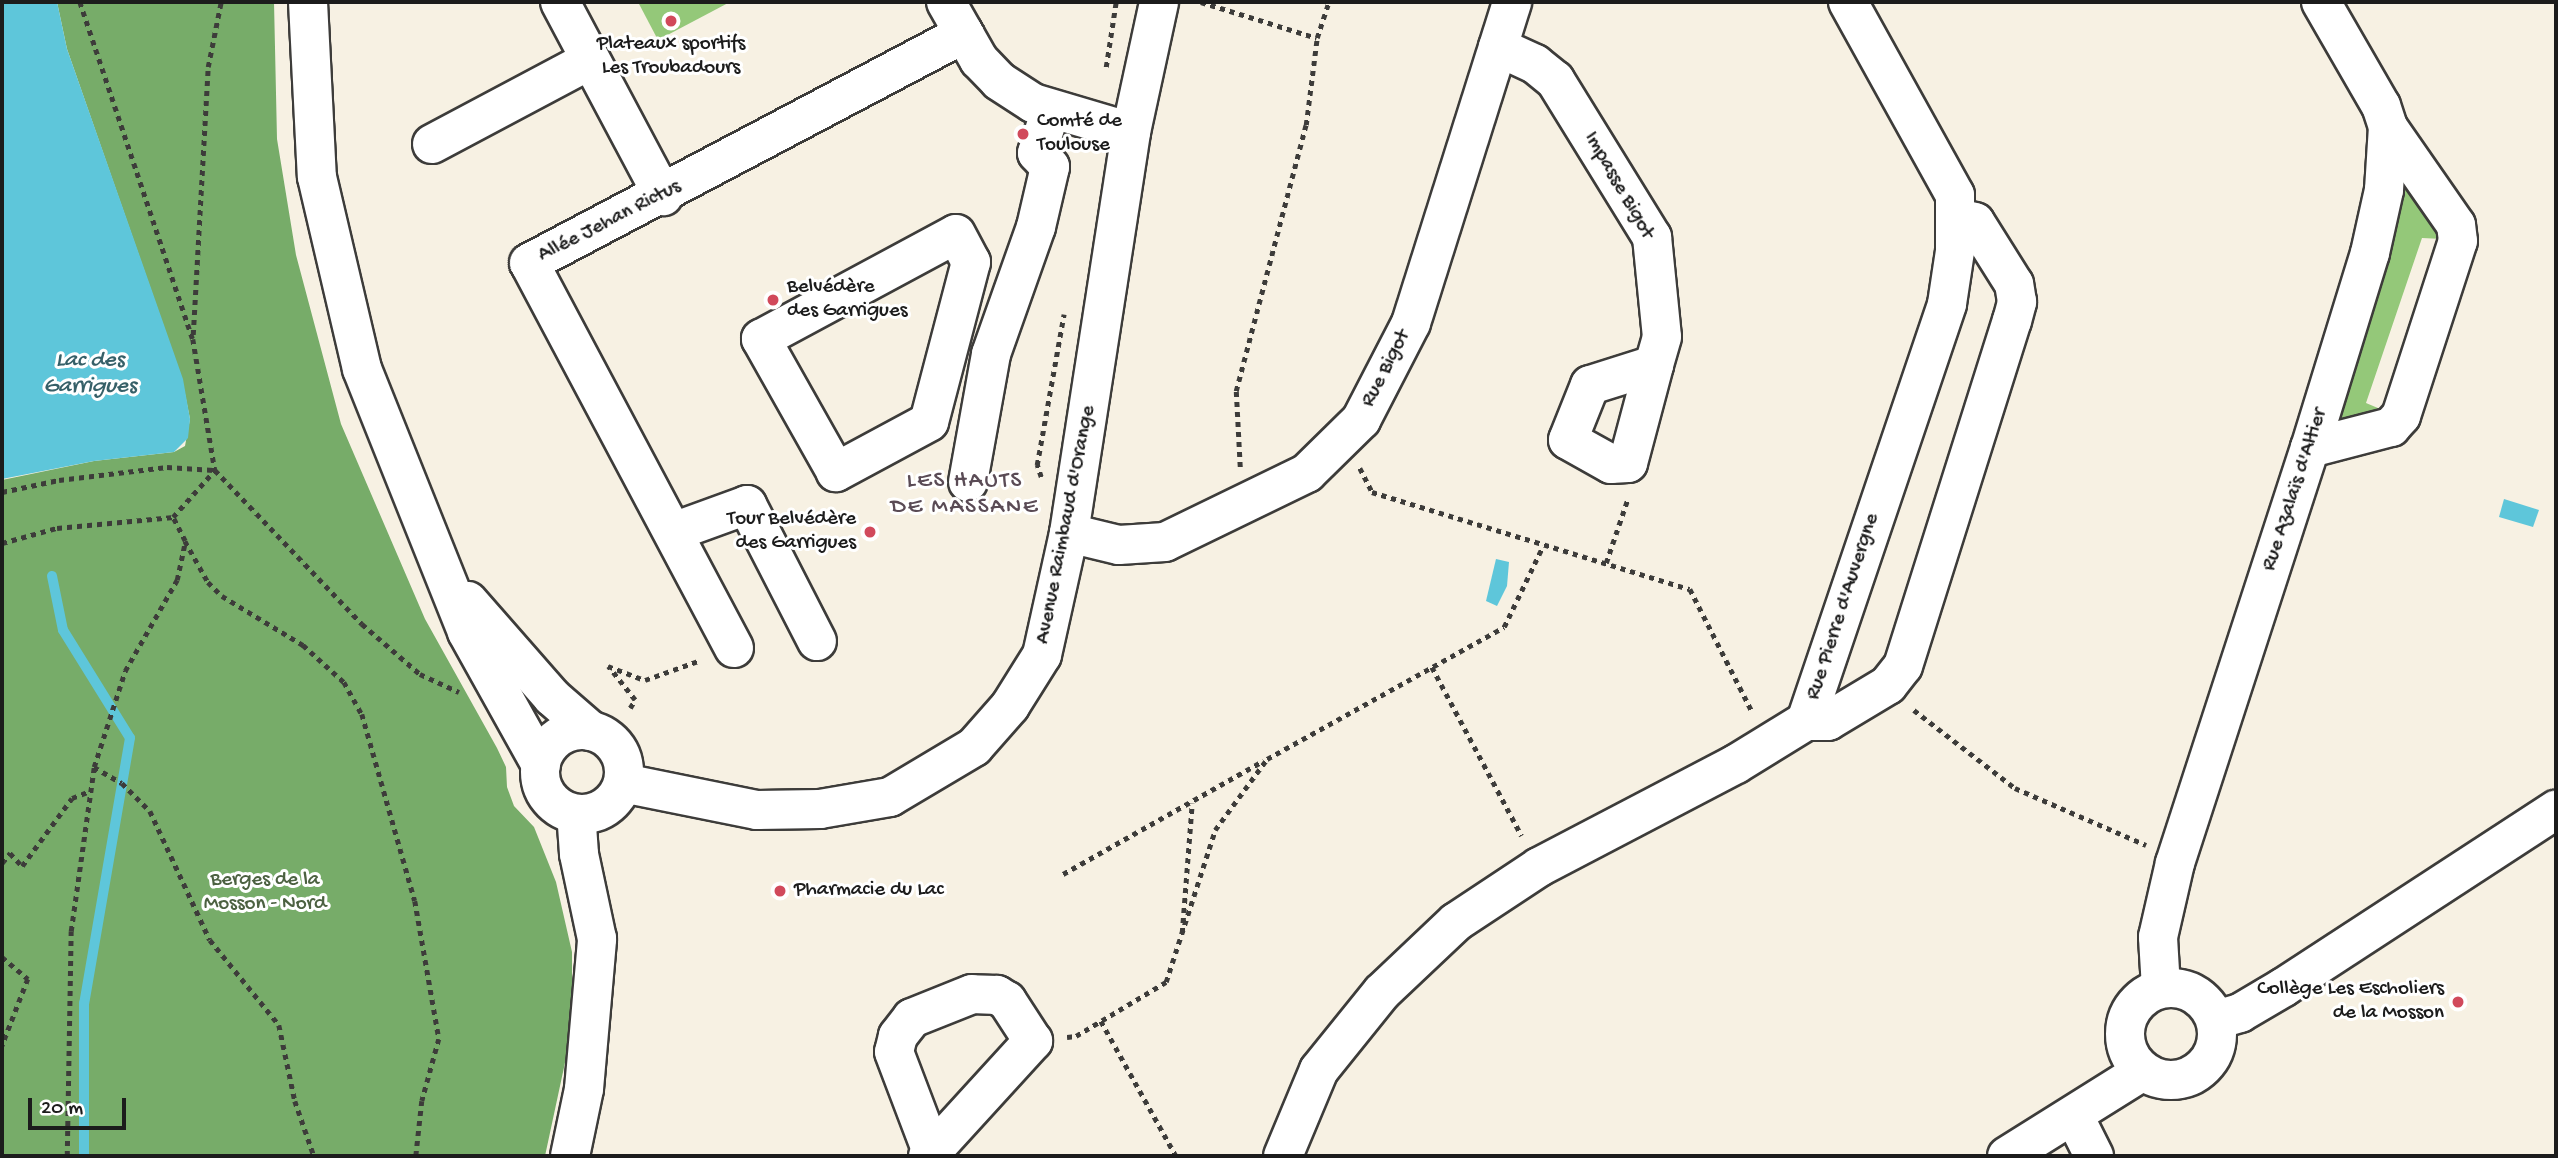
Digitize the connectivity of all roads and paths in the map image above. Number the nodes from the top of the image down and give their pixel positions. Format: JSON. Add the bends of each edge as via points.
{"nodes":[{"id":1,"x":80,"y":2,"type":"edge"},
{"id":2,"x":221,"y":2,"type":"edge"},
{"id":3,"x":308,"y":2,"type":"edge"},
{"id":4,"x":559,"y":2,"type":"edge"},
{"id":5,"x":1159,"y":2,"type":"edge"},
{"id":6,"x":1201,"y":2,"type":"edge"},
{"id":7,"x":1329,"y":2,"type":"edge"},
{"id":8,"x":1512,"y":2,"type":"edge"},
{"id":9,"x":1848,"y":2,"type":"edge"},
{"id":10,"x":2320,"y":2,"type":"edge"},
{"id":11,"x":955,"y":18,"type":"edge"},
{"id":12,"x":1317,"y":38,"type":"junction"},
{"id":13,"x":1498,"y":47,"type":"junction"},
{"id":14,"x":590,"y":60,"type":"junction"},
{"id":15,"x":1051,"y":109,"type":"junction"},
{"id":16,"x":2388,"y":127,"type":"junction"},
{"id":17,"x":1131,"y":132,"type":"junction"},
{"id":18,"x":432,"y":144,"type":"dead end"},
{"id":19,"x":663,"y":196,"type":"junction"},
{"id":20,"x":1957,"y":218,"type":"junction"},
{"id":21,"x":193,"y":339,"type":"junction"},
{"id":22,"x":761,"y":339,"type":"joint"},
{"id":23,"x":1654,"y":365,"type":"junction"},
{"id":24,"x":1342,"y":441,"type":"junction"},
{"id":25,"x":2310,"y":448,"type":"junction"},
{"id":26,"x":1628,"y":463,"type":"junction"},
{"id":27,"x":215,"y":470,"type":"junction"},
{"id":28,"x":968,"y":482,"type":"dead end"},
{"id":29,"x":2,"y":492,"type":"edge"},
{"id":30,"x":1248,"y":505,"type":"junction"},
{"id":31,"x":173,"y":517,"type":"junction"},
{"id":32,"x":673,"y":532,"type":"junction"},
{"id":33,"x":1069,"y":533,"type":"junction"},
{"id":34,"x":185,"y":541,"type":"junction"},
{"id":35,"x":2,"y":543,"type":"edge"},
{"id":36,"x":1543,"y":546,"type":"junction"},
{"id":37,"x":1606,"y":563,"type":"junction"},
{"id":38,"x":449,"y":578,"type":"junction"},
{"id":39,"x":817,"y":640,"type":"dead end"},
{"id":40,"x":734,"y":648,"type":"joint"},
{"id":41,"x":1432,"y":667,"type":"junction"},
{"id":42,"x":1888,"y":685,"type":"junction"},
{"id":43,"x":468,"y":696,"type":"dead end"},
{"id":44,"x":630,"y":708,"type":"dead end"},
{"id":45,"x":1754,"y":715,"type":"dead end"},
{"id":46,"x":1806,"y":721,"type":"junction"},
{"id":47,"x":591,"y":731,"type":"junction"},
{"id":48,"x":1267,"y":759,"type":"junction"},
{"id":49,"x":541,"y":765,"type":"junction"},
{"id":50,"x":94,"y":767,"type":"junction"},
{"id":51,"x":623,"y":783,"type":"junction"},
{"id":52,"x":90,"y":791,"type":"junction"},
{"id":53,"x":1192,"y":802,"type":"junction"},
{"id":54,"x":2556,"y":810,"type":"edge"},
{"id":55,"x":576,"y":814,"type":"junction"},
{"id":56,"x":2,"y":863,"type":"edge"},
{"id":57,"x":2175,"y":863,"type":"junction"},
{"id":58,"x":1539,"y":867,"type":"junction"},
{"id":59,"x":1063,"y":874,"type":"dead end"},
{"id":60,"x":1181,"y":941,"type":"junction"},
{"id":61,"x":2,"y":957,"type":"edge"},
{"id":62,"x":2161,"y":988,"type":"junction"},
{"id":63,"x":2216,"y":1020,"type":"junction"},
{"id":64,"x":1101,"y":1021,"type":"junction"},
{"id":65,"x":1033,"y":1041,"type":"junction"},
{"id":66,"x":2,"y":1046,"type":"edge"},
{"id":67,"x":2143,"y":1071,"type":"junction"},
{"id":68,"x":2074,"y":1116,"type":"junction"},
{"id":69,"x":930,"y":1154,"type":"edge"},
{"id":70,"x":67,"y":1156,"type":"edge"},
{"id":71,"x":314,"y":1156,"type":"edge"},
{"id":72,"x":416,"y":1156,"type":"edge"},
{"id":73,"x":570,"y":1156,"type":"edge"},
{"id":74,"x":1176,"y":1156,"type":"edge"},
{"id":75,"x":1283,"y":1156,"type":"edge"},
{"id":76,"x":2007,"y":1156,"type":"edge"},
{"id":77,"x":2094,"y":1156,"type":"edge"}],
"edges":[{"from":1,"to":21,"type":"path"},
{"from":2,"to":21,"type":"path","via":[[208,66]]},
{"from":3,"to":38,"type":"street","via":[[317,177],[347,318],[386,439]]},
{"from":4,"to":14,"type":"street"},
{"from":5,"to":17,"type":"street","name":"Avenue Raimbaud d'Orange"},
{"from":6,"to":12,"type":"path"},
{"from":7,"to":12,"type":"path"},
{"from":8,"to":13,"type":"street","name":"Rue Bigot"},
{"from":9,"to":20,"type":"street","name":"Rue Pierre d'Auvergne","via":[[1955,195]]},
{"from":10,"to":16,"type":"street","name":"Rue Azalaïs d'Altier","via":[[2381,106]]},
{"from":11,"to":15,"type":"street","via":[[999,81]]},
{"from":11,"to":19,"type":"street","name":"Allée Jehan Rictus"},
{"from":12,"to":30,"type":"path","via":[[1306,125],[1236,391],[1240,472]]},
{"from":13,"to":23,"type":"street","name":"Impasse Bigot","via":[[1535,64],[1555,80],[1652,237],[1662,337]]},
{"from":13,"to":24,"type":"street","name":"Rue Bigot","via":[[1411,323],[1378,394]]},
{"from":14,"to":18,"type":"street"},
{"from":14,"to":19,"type":"street"},
{"from":15,"to":17,"type":"street"},
{"from":15,"to":28,"type":"street","via":[[1037,153],[1050,167],[1036,227],[991,354]]},
{"from":16,"to":25,"type":"street","name":"Rue Azalaïs d'Altier","via":[[2384,190],[2370,253]]},
{"from":16,"to":25,"type":"street","via":[[2456,225],[2458,240],[2401,416],[2391,427]]},
{"from":17,"to":33,"type":"street","name":"Avenue Raimbaud d'Orange"},
{"from":19,"to":32,"type":"street","name":"Allée Jehan Rictus","via":[[529,263]]},
{"from":20,"to":42,"type":"street","via":[[1975,222],[2014,284],[2017,302],[1903,666]]},
{"from":20,"to":46,"type":"street","name":"Rue Pierre d'Auvergne","via":[[1947,304]]},
{"from":21,"to":27,"type":"path"},
{"from":22,"to":22,"type":"street","via":[[956,234],[971,262],[929,422],[836,472]]},
{"from":23,"to":26,"type":"street","name":"Impasse Bigot"},
{"from":23,"to":26,"type":"street","via":[[1590,385],[1568,440],[1611,464]]},
{"from":24,"to":30,"type":"street","name":"Rue Bigot","via":[[1307,473]]},
{"from":24,"to":36,"type":"path","via":[[1372,492]]},
{"from":25,"to":57,"type":"street","name":"Rue Azalaïs d'Altier"},
{"from":26,"to":37,"type":"path","via":[[1628,500]]},
{"from":27,"to":29,"type":"path","via":[[167,467]]},
{"from":27,"to":31,"type":"path"},
{"from":27,"to":43,"type":"path","via":[[362,624],[421,674]]},
{"from":30,"to":33,"type":"street","name":"Rue Bigot","via":[[1165,541],[1142,546]]},
{"from":31,"to":34,"type":"path"},
{"from":31,"to":35,"type":"path","via":[[57,528]]},
{"from":32,"to":39,"type":"street","via":[[747,505]]},
{"from":32,"to":40,"type":"street","name":"Allée Jehan Rictus"},
{"from":33,"to":51,"type":"street","name":"Avenue Raimbaud d'Orange","via":[[1042,655],[1010,706],[974,747],[890,797],[820,809],[757,810]]},
{"from":34,"to":50,"type":"path","via":[[177,580],[125,671]]},
{"from":34,"to":72,"type":"path","via":[[208,582],[222,596],[303,645],[344,682],[362,714],[415,901],[439,1039],[422,1101]]},
{"from":36,"to":37,"type":"path"},
{"from":36,"to":41,"type":"path","via":[[1504,627]]},
{"from":37,"to":45,"type":"path","via":[[1690,589]]},
{"from":38,"to":47,"type":"street","via":[[552,697]]},
{"from":38,"to":49,"type":"street","via":[[467,632]]},
{"from":40,"to":44,"type":"path","via":[[645,680],[608,666],[635,699]]},
{"from":41,"to":48,"type":"path"},
{"from":41,"to":58,"type":"path"},
{"from":42,"to":46,"type":"street","via":[[1828,722]]},
{"from":42,"to":57,"type":"path","via":[[2015,788],[2151,847]]},
{"from":46,"to":58,"type":"street","name":"Rue Pierre d'Auvergne","via":[[1736,764]]},
{"from":47,"to":49,"type":"street","via":[[578,730],[554,742]]},
{"from":47,"to":51,"type":"street","via":[[618,749],[625,771]]},
{"from":48,"to":53,"type":"path"},
{"from":48,"to":60,"type":"path","via":[[1215,830]]},
{"from":49,"to":55,"type":"street","via":[[544,791],[552,802]]},
{"from":50,"to":52,"type":"path"},
{"from":50,"to":71,"type":"path","via":[[122,783],[150,811],[210,940],[279,1025],[295,1101]]},
{"from":51,"to":55,"type":"street","via":[[611,804],[588,815]]},
{"from":52,"to":56,"type":"path","via":[[72,798],[22,866],[10,853]]},
{"from":52,"to":70,"type":"path","via":[[71,931]]},
{"from":53,"to":59,"type":"path"},
{"from":53,"to":60,"type":"path"},
{"from":54,"to":63,"type":"street","via":[[2284,987],[2240,1013]]},
{"from":55,"to":73,"type":"street","via":[[579,854],[597,939],[584,1089]]},
{"from":57,"to":62,"type":"street","name":"Rue Azalaïs d'Altier","via":[[2158,937]]},
{"from":58,"to":75,"type":"street","name":"Rue Pierre d'Auvergne","via":[[1457,922],[1382,992],[1319,1070]]},
{"from":60,"to":64,"type":"path","via":[[1166,982]]},
{"from":61,"to":66,"type":"path","via":[[28,979]]},
{"from":62,"to":63,"type":"street","via":[[2189,990]]},
{"from":62,"to":67,"type":"street","via":[[2136,1003],[2126,1024],[2126,1046]]},
{"from":63,"to":67,"type":"street","via":[[2215,1049],[2197,1072],[2170,1081]]},
{"from":64,"to":65,"type":"path","via":[[1076,1036]]},
{"from":64,"to":74,"type":"path"},
{"from":65,"to":69,"type":"street"},
{"from":65,"to":69,"type":"street","via":[[1007,1001],[988,992],[948,1003],[904,1026],[894,1052]]},
{"from":67,"to":68,"type":"street"},
{"from":68,"to":76,"type":"street"},
{"from":68,"to":77,"type":"street"}]}
